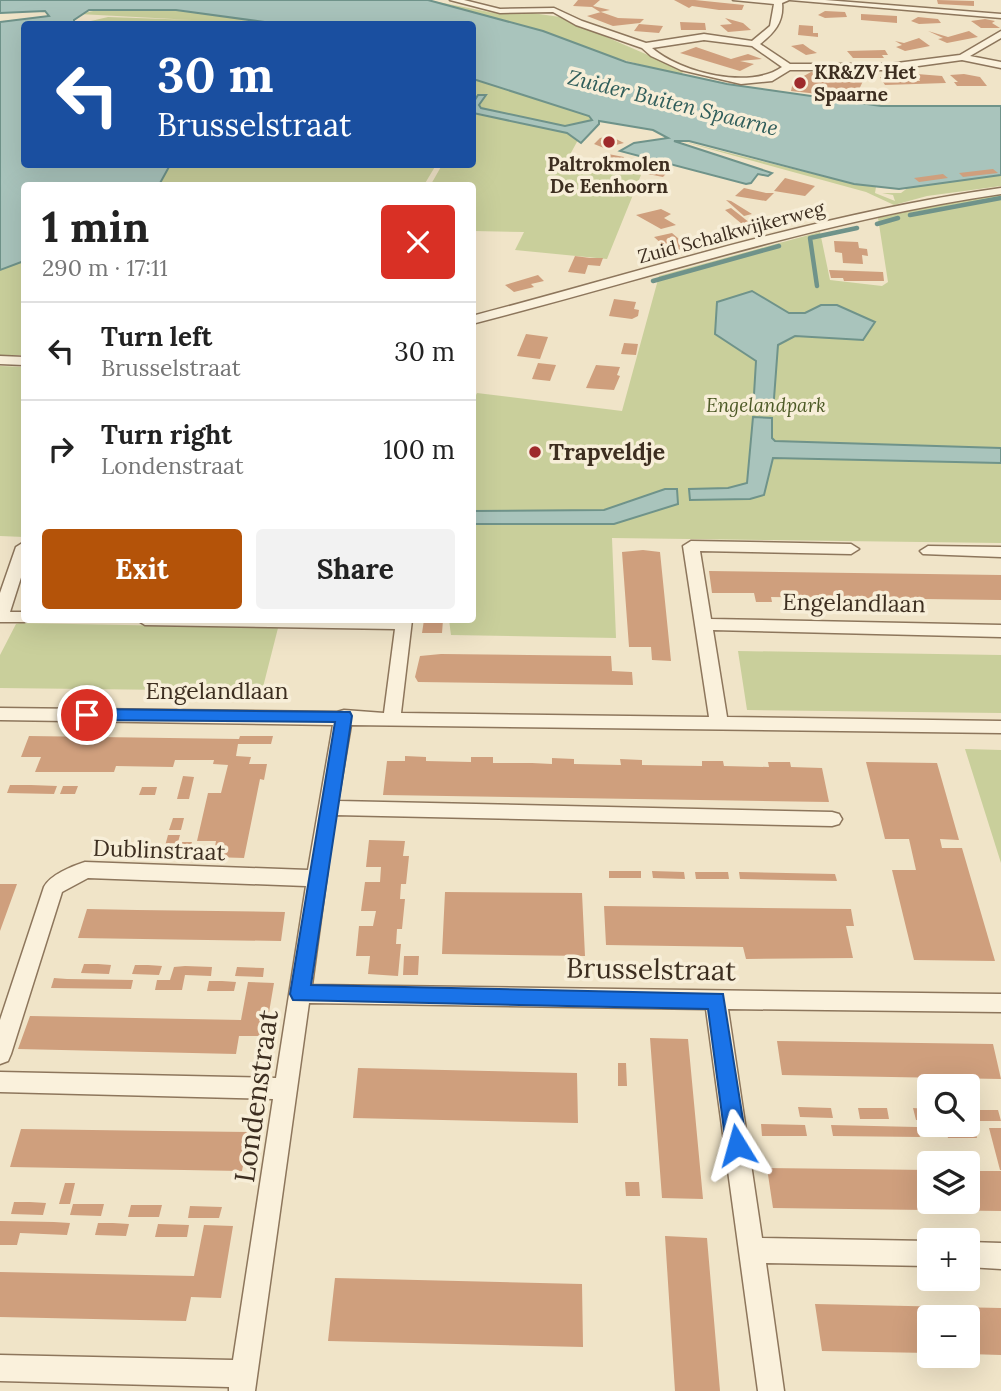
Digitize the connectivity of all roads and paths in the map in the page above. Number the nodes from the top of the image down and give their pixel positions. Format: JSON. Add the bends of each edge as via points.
{"nodes":[{"id":1,"x":454,"y":0,"type":"edge"},
{"id":2,"x":560,"y":0,"type":"edge"},
{"id":3,"x":737,"y":0,"type":"edge"},
{"id":4,"x":794,"y":0,"type":"edge"},
{"id":5,"x":781,"y":1,"type":"edge"},
{"id":6,"x":873,"y":4,"type":"edge"},
{"id":7,"x":554,"y":10,"type":"junction"},
{"id":8,"x":1001,"y":16,"type":"edge"},
{"id":9,"x":1001,"y":34,"type":"edge"},
{"id":10,"x":754,"y":44,"type":"junction"},
{"id":11,"x":645,"y":46,"type":"junction"},
{"id":12,"x":962,"y":57,"type":"junction"},
{"id":13,"x":1001,"y":65,"type":"edge"},
{"id":14,"x":788,"y":66,"type":"junction"},
{"id":15,"x":1001,"y":191,"type":"edge"},
{"id":16,"x":476,"y":319,"type":"edge"},
{"id":17,"x":0,"y":360,"type":"edge"},
{"id":18,"x":21,"y":361,"type":"edge"},
{"id":19,"x":851,"y":549,"type":"dead end"},
{"id":20,"x":928,"y":551,"type":"dead end"},
{"id":21,"x":1001,"y":552,"type":"edge"},
{"id":22,"x":21,"y":556,"type":"edge"},
{"id":23,"x":0,"y":616,"type":"edge"},
{"id":24,"x":21,"y":617,"type":"edge"},
{"id":25,"x":403,"y":623,"type":"edge"},
{"id":26,"x":705,"y":624,"type":"junction"},
{"id":27,"x":1001,"y":631,"type":"edge"},
{"id":28,"x":0,"y":714,"type":"edge"},
{"id":29,"x":344,"y":716,"type":"junction"},
{"id":30,"x":392,"y":717,"type":"junction"},
{"id":31,"x":719,"y":722,"type":"junction"},
{"id":32,"x":1001,"y":727,"type":"edge"},
{"id":33,"x":327,"y":808,"type":"junction"},
{"id":34,"x":832,"y":819,"type":"dead end"},
{"id":35,"x":317,"y":878,"type":"junction"},
{"id":36,"x":300,"y":994,"type":"junction"},
{"id":37,"x":716,"y":1000,"type":"junction"},
{"id":38,"x":1001,"y":1003,"type":"edge"},
{"id":39,"x":0,"y":1054,"type":"edge"},
{"id":40,"x":0,"y":1082,"type":"edge"},
{"id":41,"x":286,"y":1089,"type":"junction"},
{"id":42,"x":752,"y":1250,"type":"junction"},
{"id":43,"x":917,"y":1254,"type":"edge"},
{"id":44,"x":980,"y":1255,"type":"edge"},
{"id":45,"x":1001,"y":1256,"type":"edge"},
{"id":46,"x":0,"y":1368,"type":"edge"},
{"id":47,"x":243,"y":1382,"type":"edge"},
{"id":48,"x":771,"y":1391,"type":"edge"}],
"edges":[{"from":1,"to":7,"type":"street","via":[[500,11]]},
{"from":2,"to":7,"type":"street"},
{"from":3,"to":5,"type":"street"},
{"from":4,"to":6,"type":"street"},
{"from":5,"to":10,"type":"street","via":[[776,24]]},
{"from":6,"to":8,"type":"street"},
{"from":7,"to":11,"type":"street"},
{"from":9,"to":12,"type":"street"},
{"from":10,"to":11,"type":"street","via":[[704,37]]},
{"from":10,"to":14,"type":"street"},
{"from":11,"to":14,"type":"street","via":[[653,57],[737,80],[768,80]]},
{"from":12,"to":13,"type":"street"},
{"from":12,"to":14,"type":"street","via":[[889,67]]},
{"from":15,"to":16,"type":"street","name":"Zuid Schalkwijkerweg","via":[[789,235]]},
{"from":17,"to":18,"type":"street"},
{"from":19,"to":26,"type":"street","via":[[691,546]]},
{"from":20,"to":21,"type":"street"},
{"from":22,"to":23,"type":"street"},
{"from":23,"to":24,"type":"street"},
{"from":25,"to":30,"type":"street"},
{"from":26,"to":27,"type":"street","name":"Engelandlaan"},
{"from":26,"to":31,"type":"street"},
{"from":28,"to":29,"type":"street","name":"Engelandlaan"},
{"from":29,"to":30,"type":"street","name":"Engelandlaan"},
{"from":29,"to":33,"type":"street","name":"Londenstraat"},
{"from":30,"to":31,"type":"street","name":"Engelandlaan"},
{"from":31,"to":32,"type":"street","name":"Engelandlaan"},
{"from":33,"to":34,"type":"street"},
{"from":33,"to":35,"type":"street","name":"Londenstraat"},
{"from":35,"to":36,"type":"street","name":"Londenstraat"},
{"from":35,"to":39,"type":"street","name":"Dublinstraat","via":[[85,870],[54,887]]},
{"from":36,"to":37,"type":"street","name":"Brusselstraat"},
{"from":36,"to":41,"type":"street","name":"Londenstraat"},
{"from":37,"to":38,"type":"street","name":"Brusselstraat"},
{"from":37,"to":42,"type":"street"},
{"from":40,"to":41,"type":"street"},
{"from":41,"to":47,"type":"street","name":"Londenstraat"},
{"from":42,"to":43,"type":"street"},
{"from":42,"to":48,"type":"street"},
{"from":44,"to":45,"type":"street"},
{"from":46,"to":47,"type":"street"}]}
